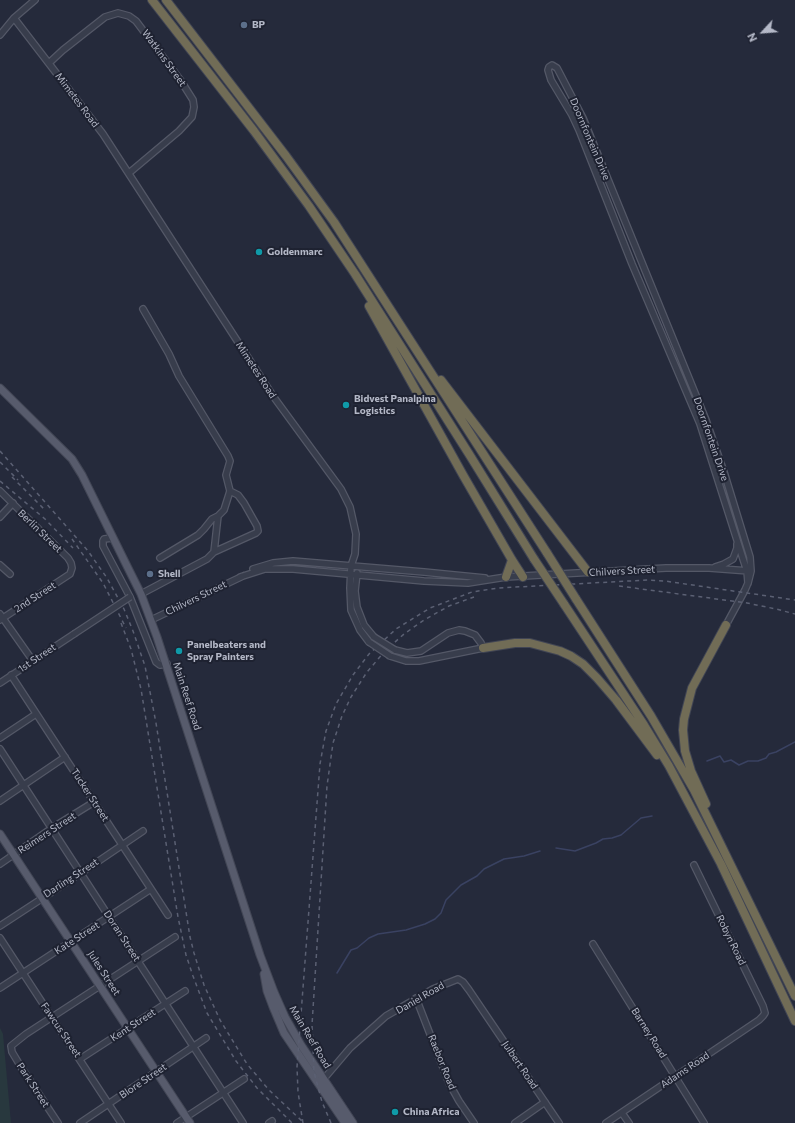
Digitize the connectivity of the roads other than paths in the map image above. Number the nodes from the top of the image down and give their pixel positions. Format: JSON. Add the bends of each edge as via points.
{"nodes":[{"id":1,"x":35,"y":0,"type":"edge"},
{"id":2,"x":146,"y":0,"type":"edge"},
{"id":3,"x":152,"y":0,"type":"edge"},
{"id":4,"x":166,"y":0,"type":"edge"},
{"id":5,"x":14,"y":18,"type":"junction"},
{"id":6,"x":0,"y":35,"type":"edge"},
{"id":7,"x":198,"y":60,"type":"junction"},
{"id":8,"x":49,"y":63,"type":"junction"},
{"id":9,"x":129,"y":173,"type":"junction"},
{"id":10,"x":335,"y":244,"type":"junction"},
{"id":11,"x":143,"y":309,"type":"dead end"},
{"id":12,"x":412,"y":343,"type":"junction"},
{"id":13,"x":0,"y":388,"type":"edge"},
{"id":14,"x":0,"y":491,"type":"edge"},
{"id":15,"x":230,"y":491,"type":"junction"},
{"id":16,"x":13,"y":503,"type":"junction"},
{"id":17,"x":218,"y":516,"type":"junction"},
{"id":18,"x":0,"y":517,"type":"edge"},
{"id":19,"x":113,"y":538,"type":"junction"},
{"id":20,"x":737,"y":541,"type":"junction"},
{"id":21,"x":214,"y":552,"type":"junction"},
{"id":22,"x":160,"y":558,"type":"dead end"},
{"id":23,"x":512,"y":560,"type":"junction"},
{"id":24,"x":0,"y":565,"type":"edge"},
{"id":25,"x":354,"y":566,"type":"junction"},
{"id":26,"x":709,"y":568,"type":"junction"},
{"id":27,"x":749,"y":571,"type":"junction"},
{"id":28,"x":588,"y":572,"type":"junction"},
{"id":29,"x":10,"y":574,"type":"dead end"},
{"id":30,"x":70,"y":574,"type":"joint"},
{"id":31,"x":354,"y":574,"type":"junction"},
{"id":32,"x":240,"y":577,"type":"junction"},
{"id":33,"x":506,"y":577,"type":"junction"},
{"id":34,"x":523,"y":577,"type":"junction"},
{"id":35,"x":492,"y":579,"type":"junction"},
{"id":36,"x":141,"y":594,"type":"junction"},
{"id":37,"x":130,"y":597,"type":"junction"},
{"id":38,"x":1,"y":617,"type":"edge"},
{"id":39,"x":151,"y":620,"type":"junction"},
{"id":40,"x":726,"y":625,"type":"joint"},
{"id":41,"x":483,"y":648,"type":"junction"},
{"id":42,"x":33,"y":661,"type":"junction"},
{"id":43,"x":167,"y":664,"type":"junction"},
{"id":44,"x":11,"y":675,"type":"junction"},
{"id":45,"x":0,"y":683,"type":"edge"},
{"id":46,"x":36,"y":714,"type":"junction"},
{"id":47,"x":0,"y":738,"type":"edge"},
{"id":48,"x":0,"y":749,"type":"edge"},
{"id":49,"x":65,"y":757,"type":"junction"},
{"id":50,"x":24,"y":785,"type":"junction"},
{"id":51,"x":0,"y":801,"type":"edge"},
{"id":52,"x":94,"y":802,"type":"junction"},
{"id":53,"x":52,"y":828,"type":"junction"},
{"id":54,"x":143,"y":831,"type":"dead end"},
{"id":55,"x":0,"y":834,"type":"edge"},
{"id":56,"x":122,"y":844,"type":"junction"},
{"id":57,"x":14,"y":855,"type":"junction"},
{"id":58,"x":727,"y":857,"type":"junction"},
{"id":59,"x":0,"y":864,"type":"edge"},
{"id":60,"x":721,"y":864,"type":"junction"},
{"id":61,"x":694,"y":865,"type":"dead end"},
{"id":62,"x":81,"y":873,"type":"junction"},
{"id":63,"x":151,"y":889,"type":"junction"},
{"id":64,"x":42,"y":898,"type":"junction"},
{"id":65,"x":168,"y":915,"type":"dead end"},
{"id":66,"x":109,"y":917,"type":"junction"},
{"id":67,"x":0,"y":926,"type":"edge"},
{"id":68,"x":175,"y":937,"type":"dead end"},
{"id":69,"x":0,"y":938,"type":"edge"},
{"id":70,"x":71,"y":942,"type":"junction"},
{"id":71,"x":593,"y":944,"type":"dead end"},
{"id":72,"x":138,"y":960,"type":"junction"},
{"id":73,"x":23,"y":973,"type":"junction"},
{"id":74,"x":100,"y":986,"type":"junction"},
{"id":75,"x":0,"y":988,"type":"edge"},
{"id":76,"x":186,"y":991,"type":"dead end"},
{"id":77,"x":795,"y":996,"type":"edge"},
{"id":78,"x":416,"y":998,"type":"junction"},
{"id":79,"x":166,"y":1004,"type":"junction"},
{"id":80,"x":481,"y":1007,"type":"joint"},
{"id":81,"x":764,"y":1016,"type":"joint"},
{"id":82,"x":52,"y":1017,"type":"junction"},
{"id":83,"x":795,"y":1023,"type":"edge"},
{"id":84,"x":128,"y":1028,"type":"junction"},
{"id":85,"x":206,"y":1038,"type":"dead end"},
{"id":86,"x":194,"y":1046,"type":"junction"},
{"id":87,"x":80,"y":1059,"type":"junction"},
{"id":88,"x":157,"y":1071,"type":"junction"},
{"id":89,"x":675,"y":1076,"type":"junction"},
{"id":90,"x":244,"y":1079,"type":"dead end"},
{"id":91,"x":321,"y":1082,"type":"junction"},
{"id":92,"x":224,"y":1093,"type":"junction"},
{"id":93,"x":545,"y":1102,"type":"junction"},
{"id":94,"x":109,"y":1104,"type":"junction"},
{"id":95,"x":622,"y":1113,"type":"junction"},
{"id":96,"x":188,"y":1120,"type":"edge"},
{"id":97,"x":58,"y":1123,"type":"edge"},
{"id":98,"x":80,"y":1123,"type":"edge"},
{"id":99,"x":121,"y":1123,"type":"edge"},
{"id":100,"x":177,"y":1123,"type":"edge"},
{"id":101,"x":243,"y":1123,"type":"edge"},
{"id":102,"x":345,"y":1123,"type":"edge"},
{"id":103,"x":353,"y":1123,"type":"edge"},
{"id":104,"x":474,"y":1123,"type":"edge"},
{"id":105,"x":515,"y":1123,"type":"edge"},
{"id":106,"x":559,"y":1123,"type":"edge"},
{"id":107,"x":606,"y":1123,"type":"edge"},
{"id":108,"x":629,"y":1123,"type":"edge"},
{"id":109,"x":704,"y":1123,"type":"edge"}],
"edges":[{"from":1,"to":5,"type":"street"},
{"from":2,"to":7,"type":"highway"},
{"from":3,"to":7,"type":"highway"},
{"from":4,"to":12,"type":"highway","via":[[309,187]]},
{"from":5,"to":6,"type":"street"},
{"from":5,"to":8,"type":"street","name":"Mimetes Road"},
{"from":7,"to":10,"type":"highway","via":[[285,173]]},
{"from":8,"to":9,"type":"street","name":"Mimetes Road"},
{"from":8,"to":9,"type":"street","name":"Watkins Street","via":[[105,17],[118,13],[136,21],[181,81],[193,100],[192,117]]},
{"from":9,"to":25,"type":"street","name":"Mimetes Road","via":[[273,396],[341,489],[348,502],[356,534]]},
{"from":10,"to":23,"type":"highway"},
{"from":10,"to":60,"type":"highway","bridge":true,"via":[[534,559],[644,725],[669,766]]},
{"from":11,"to":15,"type":"street","via":[[170,354],[179,376],[229,458],[226,475]]},
{"from":12,"to":28,"type":"highway"},
{"from":12,"to":58,"type":"highway","bridge":true,"via":[[674,754]]},
{"from":13,"to":19,"type":"main road","name":"Main Reef Road","via":[[72,459]]},
{"from":14,"to":16,"type":"street","name":"Berlin Street"},
{"from":15,"to":17,"type":"street","via":[[224,510]]},
{"from":15,"to":21,"type":"street","via":[[244,503],[258,531]]},
{"from":16,"to":18,"type":"street"},
{"from":16,"to":30,"type":"street","name":"Berlin Street","via":[[68,558],[72,566]]},
{"from":17,"to":21,"type":"street"},
{"from":17,"to":22,"type":"street","via":[[212,519],[198,536]]},
{"from":19,"to":36,"type":"main road","name":"Main Reef Road"},
{"from":19,"to":37,"type":"street","via":[[104,540],[103,546]]},
{"from":20,"to":26,"type":"street","via":[[733,559]]},
{"from":20,"to":27,"type":"street","name":"Doornfontein Drive"},
{"from":20,"to":27,"type":"street","name":"Doornfontein Drive","via":[[700,424],[576,125],[551,80],[548,70],[552,65],[557,68],[583,118],[706,420],[750,557]]},
{"from":21,"to":36,"type":"street","via":[[207,559]]},
{"from":23,"to":33,"type":"highway"},
{"from":23,"to":34,"type":"highway"},
{"from":24,"to":29,"type":"street"},
{"from":25,"to":31,"type":"street","name":"Mimetes Road"},
{"from":25,"to":32,"type":"street","name":"Chilvers Street","via":[[279,562],[260,566]]},
{"from":25,"to":35,"type":"street","name":"Chilvers Street"},
{"from":26,"to":27,"type":"street","name":"Chilvers Street"},
{"from":26,"to":28,"type":"street","name":"Chilvers Street"},
{"from":27,"to":40,"type":"street","via":[[748,583]]},
{"from":28,"to":34,"type":"street","name":"Chilvers Street"},
{"from":30,"to":38,"type":"street","name":"2nd Street"},
{"from":31,"to":32,"type":"street","name":"Chilvers Street","via":[[274,569],[260,570]]},
{"from":31,"to":35,"type":"street","name":"Chilvers Street","via":[[450,583]]},
{"from":31,"to":41,"type":"street","name":"Mimetes Road","bridge":true,"via":[[350,595],[351,610],[358,627],[369,642],[390,656],[419,661]]},
{"from":31,"to":41,"type":"street","bridge":true,"via":[[358,612],[364,625],[374,637],[395,650],[407,653],[421,651],[448,633],[459,630],[475,636]]},
{"from":32,"to":39,"type":"street","name":"Chilvers Street"},
{"from":33,"to":34,"type":"street","name":"Chilvers Street"},
{"from":33,"to":35,"type":"street","name":"Chilvers Street"},
{"from":36,"to":39,"type":"main road","name":"Main Reef Road"},
{"from":37,"to":42,"type":"street","name":"1st Street","bridge":true},
{"from":37,"to":43,"type":"street","via":[[156,662],[159,665]]},
{"from":38,"to":42,"type":"street"},
{"from":39,"to":43,"type":"main road","name":"Main Reef Road"},
{"from":40,"to":58,"type":"highway","via":[[692,688],[686,706],[683,730],[688,763]]},
{"from":41,"to":60,"type":"highway","via":[[530,643],[560,651],[583,664],[616,700],[666,768]]},
{"from":42,"to":44,"type":"street","name":"1st Street"},
{"from":43,"to":91,"type":"main road","name":"Main Reef Road","via":[[260,955],[285,1016],[306,1059]]},
{"from":44,"to":45,"type":"street","name":"1st Street"},
{"from":44,"to":46,"type":"street","name":"Tucker Street"},
{"from":46,"to":47,"type":"street"},
{"from":46,"to":49,"type":"street","name":"Tucker Street"},
{"from":48,"to":50,"type":"street","name":"Doran Street"},
{"from":49,"to":50,"type":"street"},
{"from":49,"to":52,"type":"street","name":"Tucker Street"},
{"from":50,"to":51,"type":"street"},
{"from":50,"to":53,"type":"street","name":"Doran Street"},
{"from":52,"to":53,"type":"street","name":"Reimers Street"},
{"from":52,"to":56,"type":"street","name":"Tucker Street"},
{"from":53,"to":57,"type":"street","name":"Reimers Street"},
{"from":53,"to":62,"type":"street","name":"Doran Street"},
{"from":54,"to":56,"type":"street","name":"Darling Street"},
{"from":55,"to":57,"type":"main road","name":"Jules Street"},
{"from":56,"to":62,"type":"street","name":"Darling Street"},
{"from":56,"to":63,"type":"street","name":"Tucker Street"},
{"from":57,"to":59,"type":"street","name":"Reimers Street"},
{"from":57,"to":64,"type":"main road","name":"Jules Street"},
{"from":58,"to":77,"type":"highway"},
{"from":60,"to":83,"type":"highway"},
{"from":61,"to":81,"type":"street","name":"Robyn Road","via":[[763,1006]]},
{"from":62,"to":64,"type":"street","name":"Darling Street"},
{"from":62,"to":66,"type":"street","name":"Doran Street"},
{"from":63,"to":65,"type":"street","name":"Tucker Street"},
{"from":63,"to":66,"type":"street","name":"Kate Street"},
{"from":64,"to":67,"type":"street","name":"Darling Street"},
{"from":64,"to":70,"type":"main road","name":"Jules Street"},
{"from":66,"to":70,"type":"street","name":"Kate Street"},
{"from":66,"to":72,"type":"street","name":"Doran Street"},
{"from":68,"to":72,"type":"street"},
{"from":69,"to":73,"type":"street","name":"Fawcus Street"},
{"from":70,"to":73,"type":"street","name":"Kate Street"},
{"from":70,"to":74,"type":"main road","name":"Jules Street"},
{"from":71,"to":89,"type":"street","name":"Barney Road"},
{"from":72,"to":74,"type":"street"},
{"from":72,"to":79,"type":"street","name":"Doran Street"},
{"from":73,"to":75,"type":"street","name":"Kate Street"},
{"from":73,"to":82,"type":"street","name":"Fawcus Street"},
{"from":74,"to":82,"type":"street"},
{"from":74,"to":84,"type":"main road","name":"Jules Street"},
{"from":76,"to":79,"type":"street","name":"Kent Street"},
{"from":78,"to":80,"type":"street","name":"Daniel Road","via":[[458,979]]},
{"from":78,"to":91,"type":"street","name":"Daniel Road","via":[[386,1016],[350,1048]]},
{"from":78,"to":104,"type":"street","name":"Raebor Road","via":[[449,1083]]},
{"from":79,"to":84,"type":"street","name":"Kent Street"},
{"from":79,"to":86,"type":"street","name":"Doran Street"},
{"from":80,"to":93,"type":"street","name":"Julbert Road"},
{"from":81,"to":89,"type":"street","name":"Adams Road"},
{"from":82,"to":87,"type":"street","name":"Fawcus Street"},
{"from":82,"to":97,"type":"street","name":"Park Street","via":[[11,1046],[21,1067]]},
{"from":84,"to":87,"type":"street","name":"Kent Street"},
{"from":84,"to":88,"type":"main road","name":"Jules Street"},
{"from":85,"to":86,"type":"street","name":"Blore Street"},
{"from":86,"to":88,"type":"street","name":"Blore Street"},
{"from":86,"to":92,"type":"street","name":"Doran Street"},
{"from":87,"to":94,"type":"street","name":"Fawcus Street"},
{"from":88,"to":94,"type":"street","name":"Blore Street"},
{"from":88,"to":96,"type":"main road","name":"Jules Street"},
{"from":89,"to":95,"type":"street","name":"Adams Road"},
{"from":89,"to":109,"type":"street","name":"Barney Road"},
{"from":90,"to":92,"type":"street"},
{"from":91,"to":102,"type":"main road","name":"Main Reef Road"},
{"from":91,"to":103,"type":"main road","name":"Main Reef Road"},
{"from":92,"to":96,"type":"street"},
{"from":92,"to":101,"type":"street","name":"Doran Street"},
{"from":93,"to":105,"type":"street"},
{"from":93,"to":106,"type":"street","name":"Julbert Road"},
{"from":94,"to":98,"type":"street","name":"Blore Street"},
{"from":94,"to":99,"type":"street","name":"Fawcus Street"},
{"from":95,"to":107,"type":"street","name":"Adams Road"},
{"from":95,"to":108,"type":"street"},
{"from":96,"to":100,"type":"street"}]}
